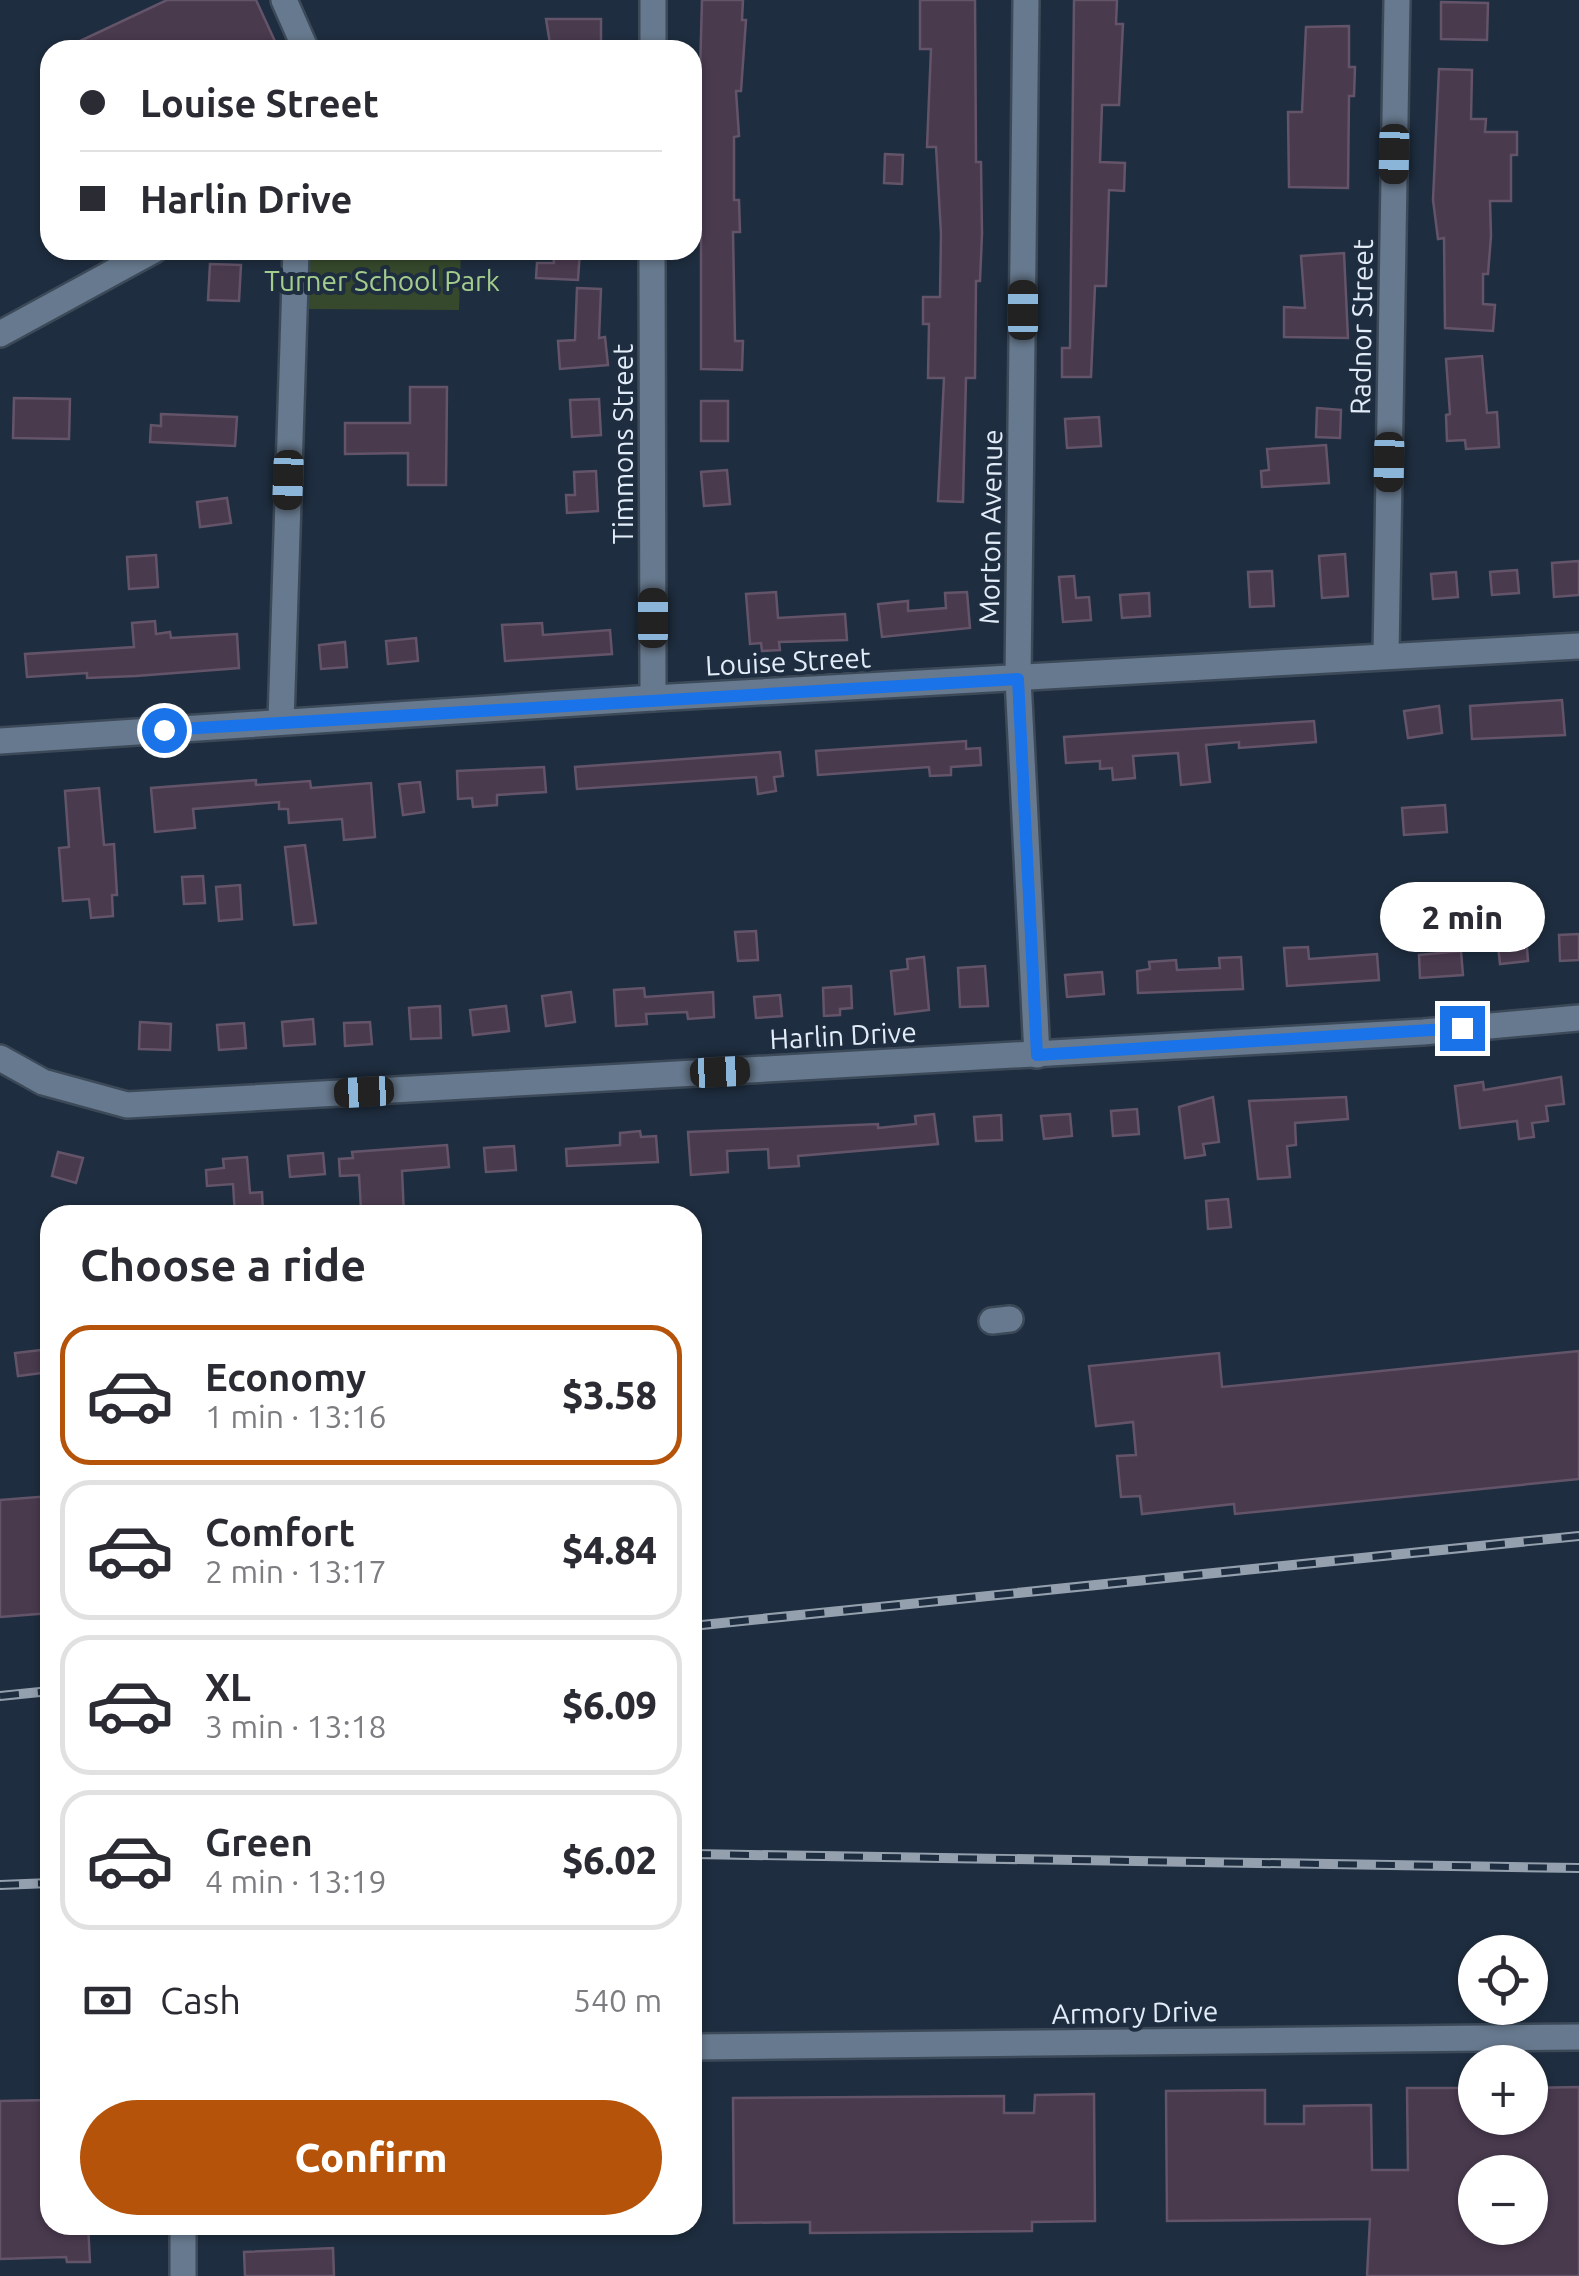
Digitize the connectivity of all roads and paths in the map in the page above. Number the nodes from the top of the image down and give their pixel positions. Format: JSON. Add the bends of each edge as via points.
{"nodes":[{"id":1,"x":284,"y":0,"type":"edge"},
{"id":2,"x":653,"y":0,"type":"edge"},
{"id":3,"x":1026,"y":0,"type":"edge"},
{"id":4,"x":1396,"y":0,"type":"edge"},
{"id":5,"x":302,"y":40,"type":"edge"},
{"id":6,"x":653,"y":40,"type":"edge"},
{"id":7,"x":136,"y":260,"type":"edge"},
{"id":8,"x":296,"y":260,"type":"edge"},
{"id":9,"x":652,"y":260,"type":"edge"},
{"id":10,"x":0,"y":334,"type":"edge"},
{"id":11,"x":1579,"y":646,"type":"edge"},
{"id":12,"x":1386,"y":655,"type":"junction"},
{"id":13,"x":1018,"y":679,"type":"junction"},
{"id":14,"x":653,"y":698,"type":"junction"},
{"id":15,"x":281,"y":721,"type":"junction"},
{"id":16,"x":0,"y":741,"type":"edge"},
{"id":17,"x":1579,"y":1018,"type":"edge"},
{"id":18,"x":1037,"y":1055,"type":"junction"},
{"id":19,"x":0,"y":1058,"type":"edge"},
{"id":20,"x":1579,"y":2037,"type":"edge"},
{"id":21,"x":702,"y":2047,"type":"edge"},
{"id":22,"x":184,"y":2235,"type":"edge"},
{"id":23,"x":183,"y":2276,"type":"edge"}],
"edges":[{"from":1,"to":5,"type":"street"},
{"from":2,"to":6,"type":"street"},
{"from":3,"to":13,"type":"street","name":"Morton Avenue"},
{"from":4,"to":12,"type":"street","name":"Radnor Street"},
{"from":7,"to":10,"type":"street"},
{"from":8,"to":15,"type":"street"},
{"from":9,"to":14,"type":"street","name":"Timmons Street"},
{"from":11,"to":12,"type":"street","name":"Louise Street"},
{"from":12,"to":13,"type":"street","name":"Louise Street"},
{"from":13,"to":14,"type":"street","name":"Louise Street"},
{"from":13,"to":18,"type":"street","name":"Morton Avenue"},
{"from":14,"to":15,"type":"street","name":"Louise Street"},
{"from":15,"to":16,"type":"street","name":"Louise Street"},
{"from":17,"to":18,"type":"street","name":"Harlin Drive"},
{"from":18,"to":19,"type":"street","name":"Harlin Drive","via":[[127,1104],[43,1082]]},
{"from":20,"to":21,"type":"street","name":"Armory Drive"},
{"from":22,"to":23,"type":"street"}]}
